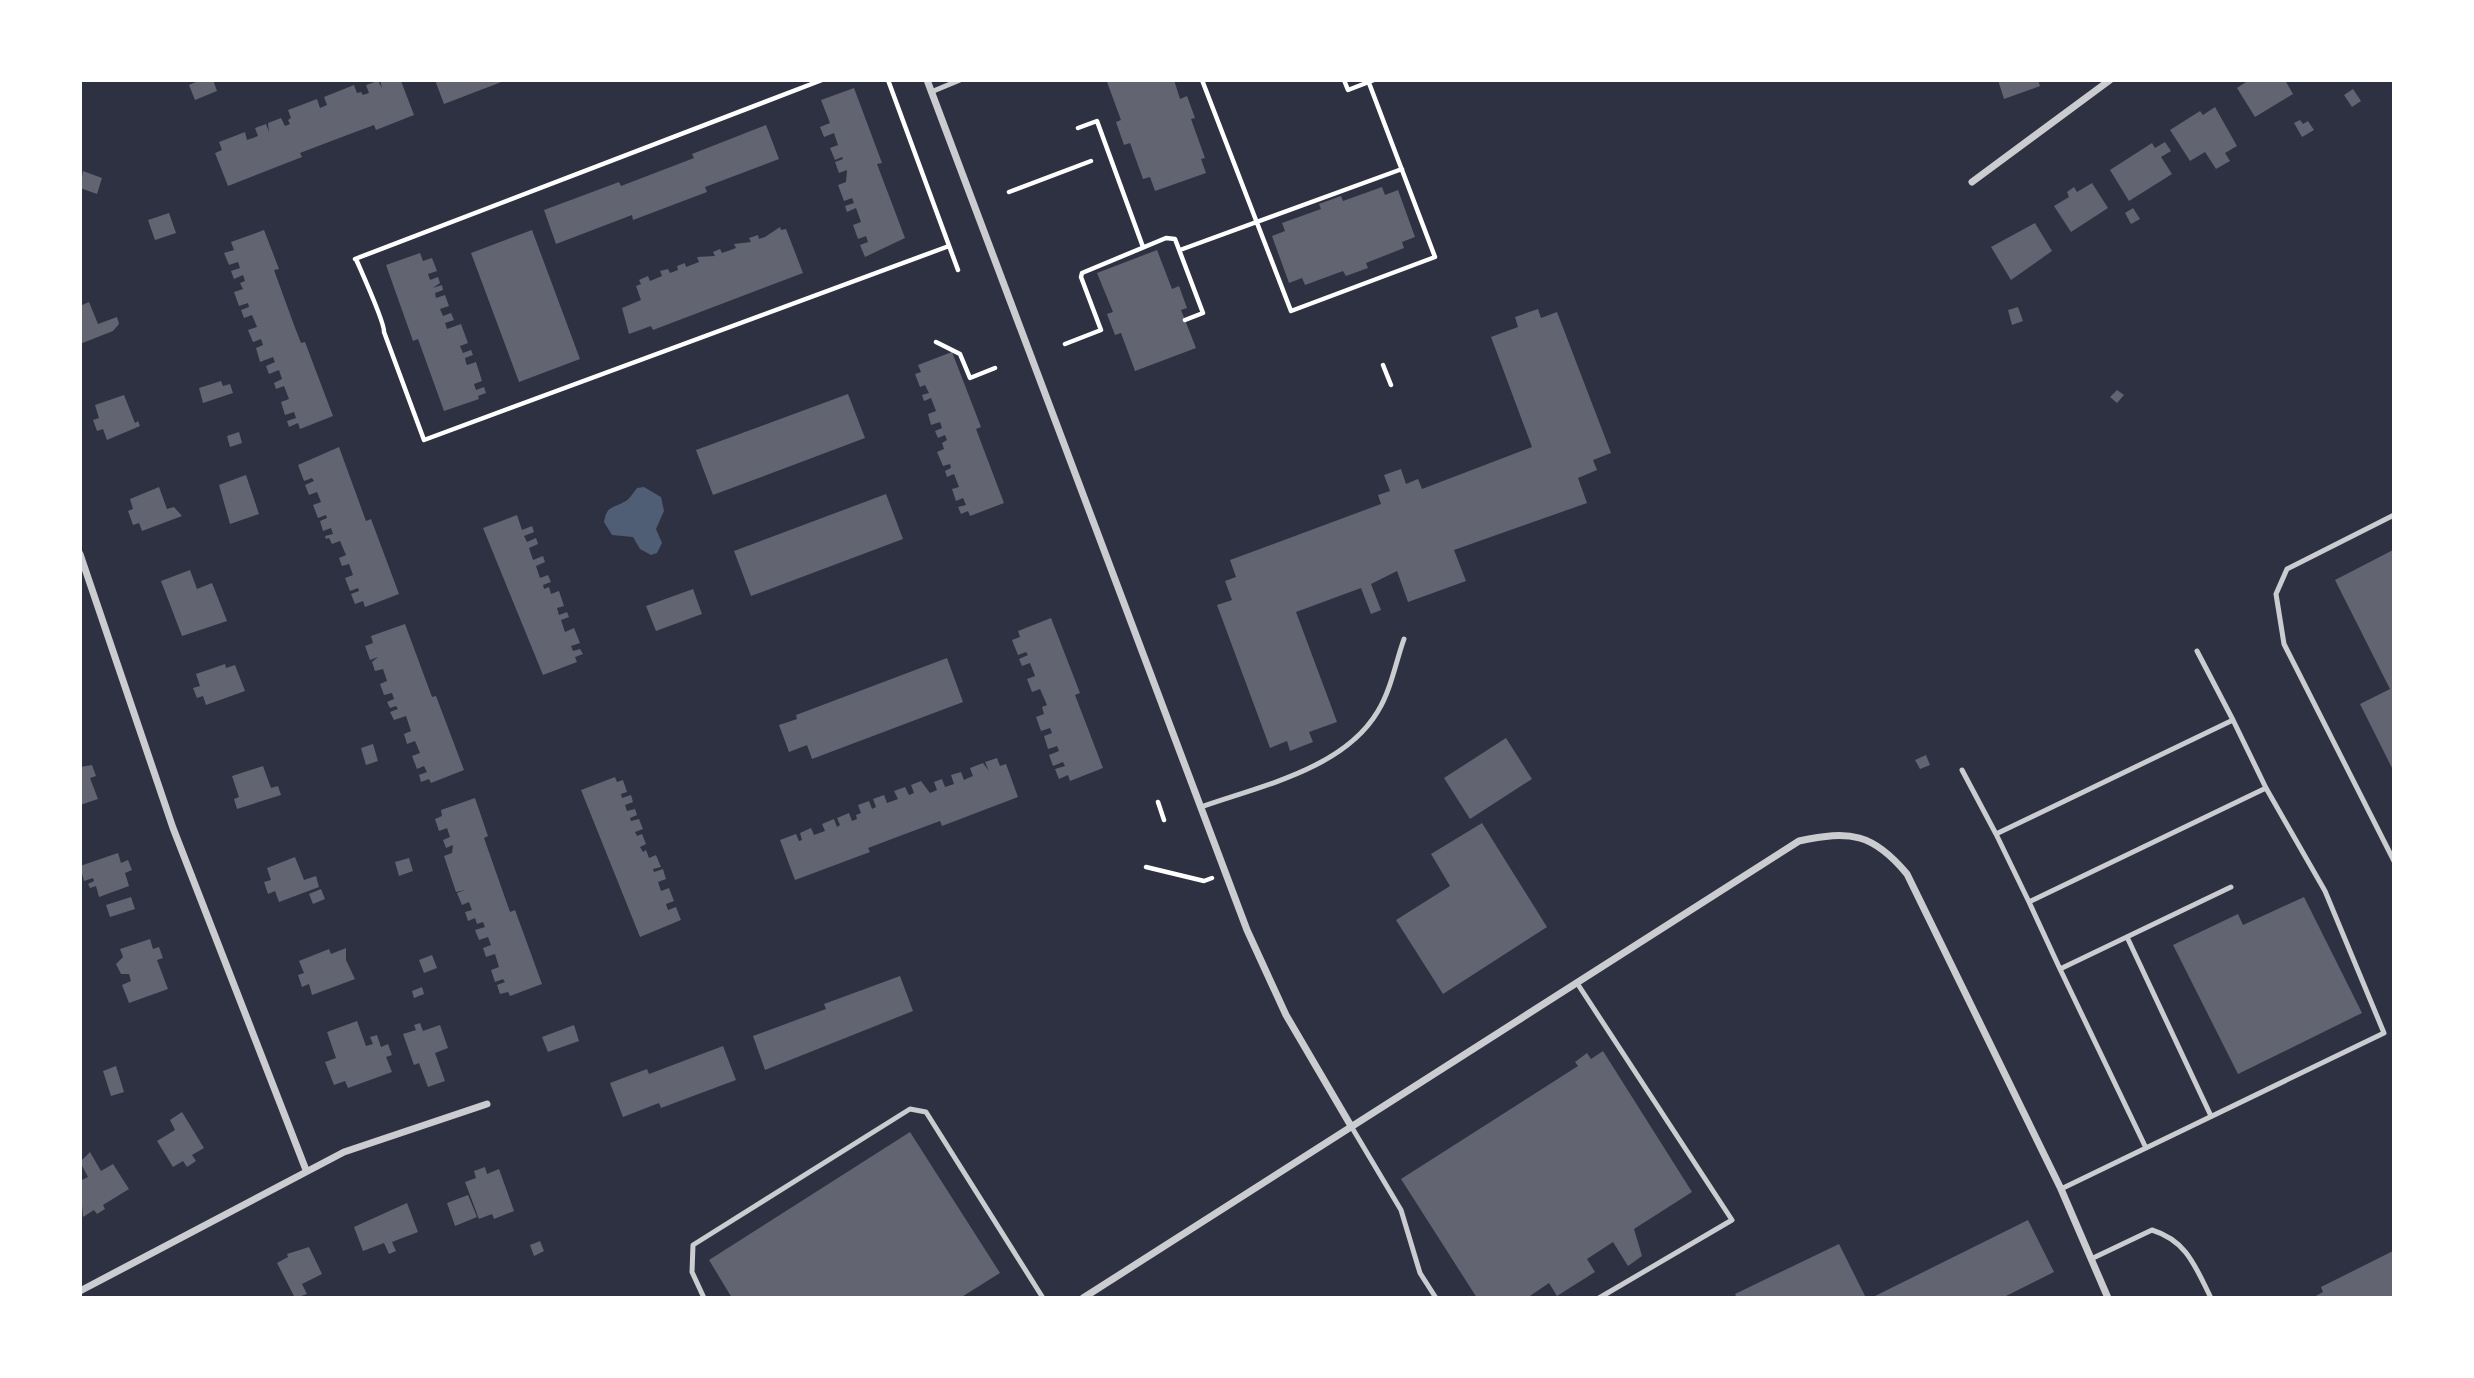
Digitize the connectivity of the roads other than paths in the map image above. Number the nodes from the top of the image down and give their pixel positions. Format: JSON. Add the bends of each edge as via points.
{"nodes":[{"id":1,"x":927,"y":80,"type":"edge"},
{"id":2,"x":960,"y":80,"type":"edge"},
{"id":3,"x":2106,"y":82,"type":"edge"},
{"id":4,"x":931,"y":92,"type":"junction"},
{"id":5,"x":1972,"y":182,"type":"dead end"},
{"id":6,"x":2393,"y":515,"type":"edge"},
{"id":7,"x":80,"y":554,"type":"edge"},
{"id":8,"x":1404,"y":639,"type":"dead end"},
{"id":9,"x":2197,"y":652,"type":"dead end"},
{"id":10,"x":2233,"y":720,"type":"junction"},
{"id":11,"x":1962,"y":770,"type":"dead end"},
{"id":12,"x":2266,"y":789,"type":"junction"},
{"id":13,"x":1201,"y":807,"type":"junction"},
{"id":14,"x":1996,"y":834,"type":"junction"},
{"id":15,"x":2393,"y":861,"type":"edge"},
{"id":16,"x":2231,"y":887,"type":"dead end"},
{"id":17,"x":2029,"y":902,"type":"junction"},
{"id":18,"x":2127,"y":937,"type":"junction"},
{"id":19,"x":2060,"y":969,"type":"junction"},
{"id":20,"x":1577,"y":983,"type":"junction"},
{"id":21,"x":487,"y":1104,"type":"dead end"},
{"id":22,"x":2211,"y":1116,"type":"junction"},
{"id":23,"x":1351,"y":1126,"type":"junction"},
{"id":24,"x":2146,"y":1148,"type":"junction"},
{"id":25,"x":306,"y":1170,"type":"junction"},
{"id":26,"x":2061,"y":1189,"type":"junction"},
{"id":27,"x":2091,"y":1259,"type":"junction"},
{"id":28,"x":80,"y":1291,"type":"edge"},
{"id":29,"x":704,"y":1297,"type":"edge"},
{"id":30,"x":1043,"y":1297,"type":"edge"},
{"id":31,"x":1083,"y":1297,"type":"edge"},
{"id":32,"x":1436,"y":1297,"type":"edge"},
{"id":33,"x":1599,"y":1297,"type":"edge"},
{"id":34,"x":2107,"y":1297,"type":"edge"},
{"id":35,"x":2211,"y":1297,"type":"edge"}],
"edges":[{"from":1,"to":4,"type":"street"},
{"from":2,"to":4,"type":"lane"},
{"from":3,"to":5,"type":"street"},
{"from":4,"to":13,"type":"street"},
{"from":6,"to":15,"type":"lane","via":[[2287,569],[2276,594],[2284,644]]},
{"from":7,"to":25,"type":"street","via":[[173,828]]},
{"from":8,"to":13,"type":"lane","via":[[1378,711],[1339,753],[1315,767]]},
{"from":9,"to":10,"type":"lane"},
{"from":10,"to":12,"type":"lane"},
{"from":10,"to":14,"type":"lane"},
{"from":11,"to":14,"type":"lane"},
{"from":12,"to":17,"type":"lane"},
{"from":12,"to":22,"type":"lane","via":[[2325,891],[2384,1033]]},
{"from":13,"to":23,"type":"street","via":[[1247,930],[1286,1015]]},
{"from":14,"to":17,"type":"lane"},
{"from":16,"to":18,"type":"lane"},
{"from":17,"to":19,"type":"lane"},
{"from":18,"to":19,"type":"lane"},
{"from":18,"to":22,"type":"lane"},
{"from":19,"to":24,"type":"lane"},
{"from":20,"to":23,"type":"street"},
{"from":20,"to":26,"type":"street","via":[[1799,841],[1835,833],[1863,838],[1887,850],[1907,874]]},
{"from":20,"to":33,"type":"lane","via":[[1731,1220]]},
{"from":21,"to":25,"type":"street","via":[[344,1152]]},
{"from":22,"to":24,"type":"lane"},
{"from":23,"to":31,"type":"street"},
{"from":23,"to":32,"type":"lane","via":[[1401,1210],[1420,1273]]},
{"from":24,"to":26,"type":"lane"},
{"from":25,"to":28,"type":"street"},
{"from":26,"to":27,"type":"street"},
{"from":27,"to":34,"type":"street"},
{"from":27,"to":35,"type":"lane","via":[[2151,1230],[2172,1236]]},
{"from":29,"to":30,"type":"lane","via":[[692,1272],[692,1245],[909,1109],[926,1112]]}]}
